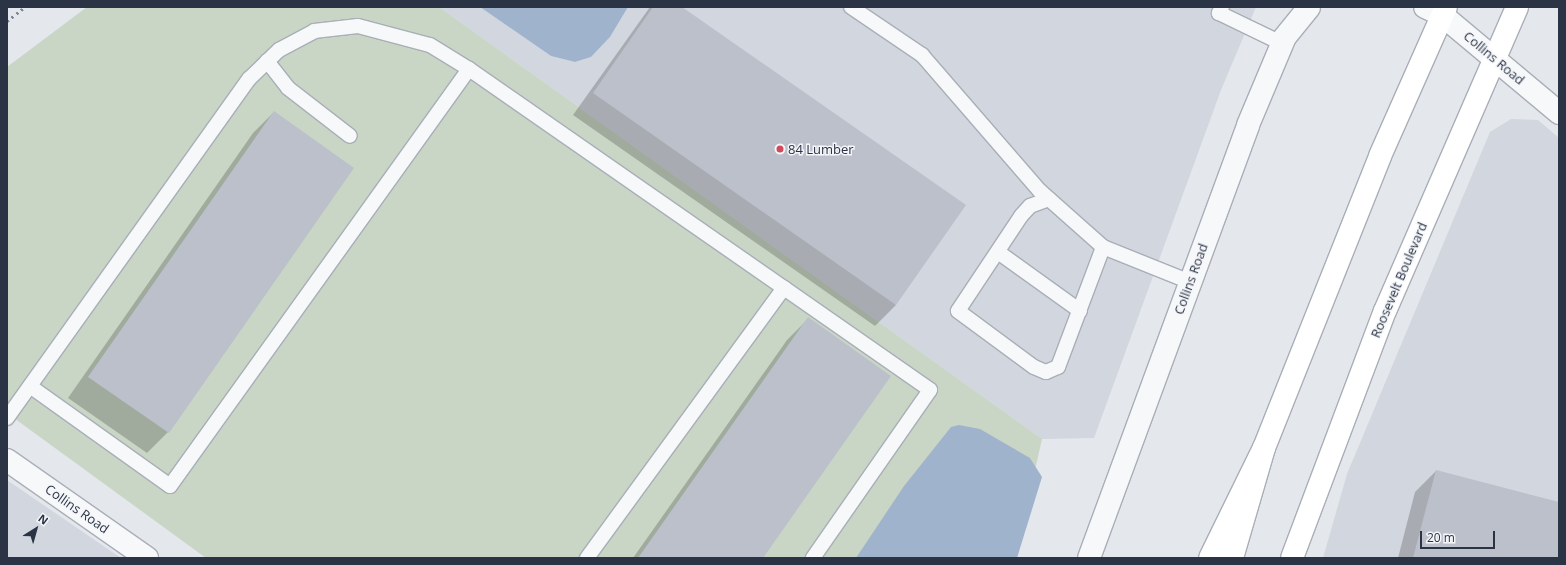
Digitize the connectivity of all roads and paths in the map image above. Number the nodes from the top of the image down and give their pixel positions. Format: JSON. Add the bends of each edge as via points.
{"nodes":[{"id":1,"x":851,"y":7,"type":"edge"},
{"id":2,"x":1222,"y":7,"type":"edge"},
{"id":3,"x":1309,"y":7,"type":"edge"},
{"id":4,"x":1517,"y":7,"type":"edge"},
{"id":5,"x":1438,"y":10,"type":"edge"},
{"id":6,"x":1282,"y":44,"type":"junction"},
{"id":7,"x":1494,"y":57,"type":"junction"},
{"id":8,"x":267,"y":61,"type":"junction"},
{"id":9,"x":469,"y":69,"type":"junction"},
{"id":10,"x":1559,"y":113,"type":"edge"},
{"id":11,"x":350,"y":136,"type":"dead end"},
{"id":12,"x":1049,"y":199,"type":"junction"},
{"id":13,"x":1103,"y":247,"type":"junction"},
{"id":14,"x":998,"y":252,"type":"junction"},
{"id":15,"x":1190,"y":282,"type":"junction"},
{"id":16,"x":784,"y":288,"type":"junction"},
{"id":17,"x":1080,"y":311,"type":"junction"},
{"id":18,"x":30,"y":386,"type":"junction"},
{"id":19,"x":7,"y":418,"type":"edge"},
{"id":20,"x":1264,"y":448,"type":"junction"},
{"id":21,"x":7,"y":460,"type":"edge"},
{"id":22,"x":147,"y":558,"type":"edge"},
{"id":23,"x":588,"y":558,"type":"edge"},
{"id":24,"x":813,"y":558,"type":"edge"},
{"id":25,"x":1089,"y":558,"type":"edge"},
{"id":26,"x":1210,"y":558,"type":"edge"},
{"id":27,"x":1232,"y":558,"type":"edge"},
{"id":28,"x":1292,"y":558,"type":"edge"}],
"edges":[{"from":1,"to":12,"type":"lane","via":[[922,55]]},
{"from":2,"to":6,"type":"lane","via":[[1219,13]]},
{"from":3,"to":6,"type":"street","name":"Collins Road"},
{"from":4,"to":7,"type":"highway","name":"Roosevelt Boulevard"},
{"from":5,"to":7,"type":"street","name":"Collins Road"},
{"from":5,"to":20,"type":"highway"},
{"from":6,"to":15,"type":"street","name":"Collins Road"},
{"from":7,"to":10,"type":"street","name":"Collins Road"},
{"from":7,"to":28,"type":"highway","name":"Roosevelt Boulevard","via":[[1385,311]]},
{"from":8,"to":9,"type":"lane","via":[[280,50],[314,31],[358,26],[430,45]]},
{"from":8,"to":11,"type":"lane","via":[[288,88]]},
{"from":8,"to":18,"type":"lane","via":[[249,79]]},
{"from":9,"to":16,"type":"lane"},
{"from":9,"to":18,"type":"lane","via":[[170,486]]},
{"from":12,"to":13,"type":"lane"},
{"from":12,"to":14,"type":"lane","via":[[1030,206]]},
{"from":13,"to":15,"type":"lane"},
{"from":13,"to":17,"type":"lane"},
{"from":14,"to":17,"type":"lane"},
{"from":14,"to":17,"type":"lane","via":[[958,311],[1034,367],[1046,372],[1058,367]]},
{"from":15,"to":25,"type":"street","name":"Collins Road"},
{"from":16,"to":23,"type":"lane"},
{"from":16,"to":24,"type":"lane","via":[[930,390]]},
{"from":18,"to":19,"type":"lane"},
{"from":20,"to":26,"type":"highway"},
{"from":20,"to":27,"type":"highway"},
{"from":21,"to":22,"type":"street","name":"Collins Road"}]}
